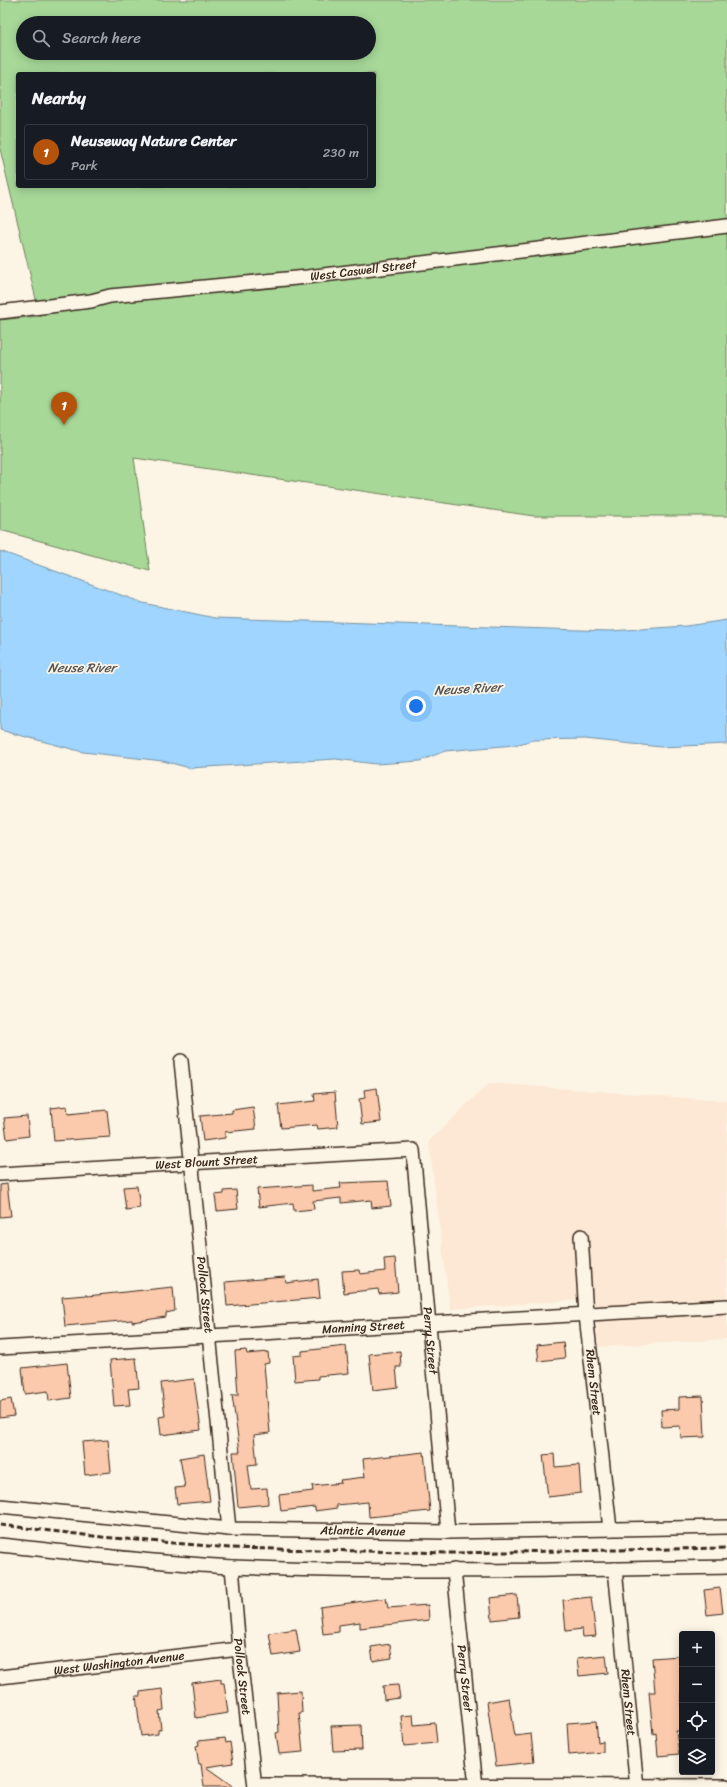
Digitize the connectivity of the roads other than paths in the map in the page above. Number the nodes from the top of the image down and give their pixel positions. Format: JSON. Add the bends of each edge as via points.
{"nodes":[{"id":1,"x":727,"y":226,"type":"edge"},
{"id":2,"x":0,"y":312,"type":"edge"},
{"id":3,"x":181,"y":1061,"type":"dead end"},
{"id":4,"x":413,"y":1150,"type":"joint"},
{"id":5,"x":191,"y":1163,"type":"junction"},
{"id":6,"x":0,"y":1174,"type":"edge"},
{"id":7,"x":581,"y":1236,"type":"dead end"},
{"id":8,"x":727,"y":1306,"type":"edge"},
{"id":9,"x":586,"y":1315,"type":"junction"},
{"id":10,"x":429,"y":1323,"type":"junction"},
{"id":11,"x":210,"y":1337,"type":"junction"},
{"id":12,"x":0,"y":1348,"type":"edge"},
{"id":13,"x":0,"y":1506,"type":"edge"},
{"id":14,"x":727,"y":1527,"type":"edge"},
{"id":15,"x":229,"y":1529,"type":"junction"},
{"id":16,"x":610,"y":1529,"type":"junction"},
{"id":17,"x":448,"y":1532,"type":"junction"},
{"id":18,"x":0,"y":1545,"type":"edge"},
{"id":19,"x":232,"y":1567,"type":"junction"},
{"id":20,"x":727,"y":1567,"type":"edge"},
{"id":21,"x":615,"y":1569,"type":"junction"},
{"id":22,"x":454,"y":1570,"type":"junction"},
{"id":23,"x":239,"y":1649,"type":"junction"},
{"id":24,"x":0,"y":1677,"type":"edge"},
{"id":25,"x":255,"y":1786,"type":"edge"},
{"id":26,"x":476,"y":1786,"type":"edge"},
{"id":27,"x":727,"y":1786,"type":"edge"},
{"id":28,"x":636,"y":1787,"type":"edge"}],
"edges":[{"from":1,"to":2,"type":"street","name":"West Caswell Street","via":[[323,275],[110,296],[91,301]]},
{"from":3,"to":5,"type":"street","name":"Pollock Street"},
{"from":4,"to":5,"type":"street","name":"West Blount Street"},
{"from":4,"to":10,"type":"street","name":"Perry Street"},
{"from":5,"to":6,"type":"street","name":"West Blount Street"},
{"from":5,"to":11,"type":"street","name":"Pollock Street"},
{"from":7,"to":9,"type":"street","name":"Rhem Street"},
{"from":8,"to":9,"type":"street","name":"Manning Street"},
{"from":9,"to":10,"type":"street","name":"Manning Street"},
{"from":9,"to":16,"type":"street","name":"Rhem Street"},
{"from":10,"to":11,"type":"street","name":"Manning Street"},
{"from":10,"to":17,"type":"street","name":"Perry Street"},
{"from":11,"to":12,"type":"street","name":"Manning Street"},
{"from":11,"to":15,"type":"street","name":"Pollock Street"},
{"from":13,"to":15,"type":"street","name":"Atlantic Avenue"},
{"from":14,"to":16,"type":"street","name":"Atlantic Avenue"},
{"from":15,"to":17,"type":"street","name":"Atlantic Avenue"},
{"from":16,"to":17,"type":"street","name":"Atlantic Avenue"},
{"from":18,"to":19,"type":"street"},
{"from":19,"to":22,"type":"street"},
{"from":19,"to":23,"type":"street","name":"Pollock Street"},
{"from":20,"to":21,"type":"street"},
{"from":21,"to":22,"type":"street"},
{"from":21,"to":28,"type":"street","name":"Rhem Street"},
{"from":22,"to":26,"type":"street","name":"Perry Street"},
{"from":23,"to":24,"type":"street","name":"West Washington Avenue"},
{"from":23,"to":25,"type":"street","name":"Pollock Street"},
{"from":25,"to":26,"type":"street"},
{"from":26,"to":28,"type":"street"},
{"from":27,"to":28,"type":"street"}]}
